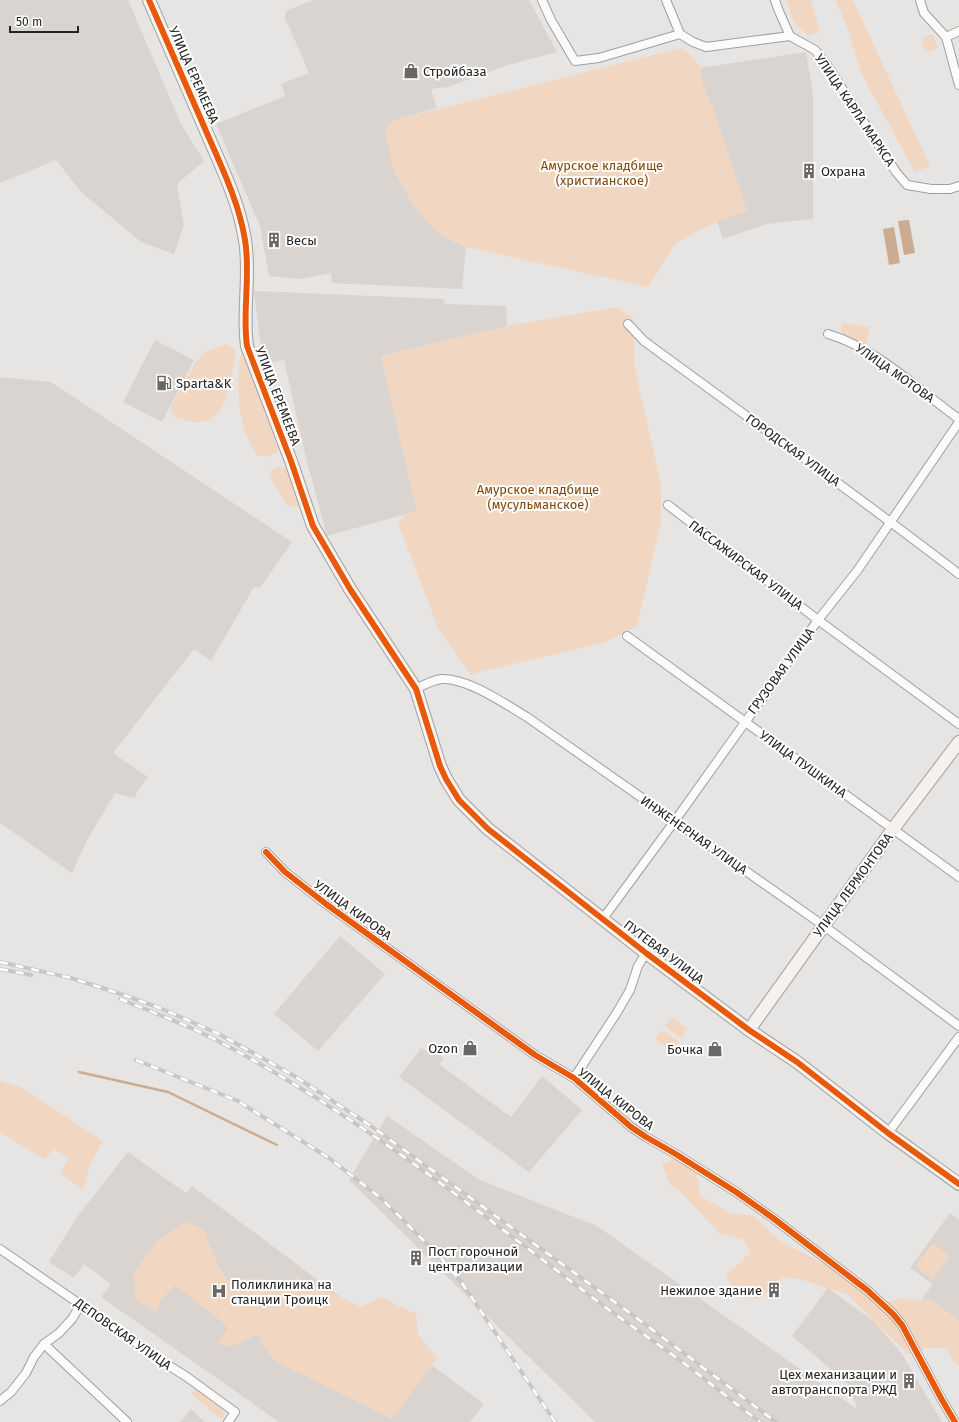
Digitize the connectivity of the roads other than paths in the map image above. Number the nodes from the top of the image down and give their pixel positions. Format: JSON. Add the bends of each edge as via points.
{"nodes":[{"id":1,"x":149,"y":0,"type":"edge"},
{"id":2,"x":542,"y":0,"type":"edge"},
{"id":3,"x":666,"y":0,"type":"edge"},
{"id":4,"x":775,"y":0,"type":"edge"},
{"id":5,"x":920,"y":0,"type":"edge"},
{"id":6,"x":959,"y":31,"type":"edge"},
{"id":7,"x":680,"y":34,"type":"junction"},
{"id":8,"x":790,"y":36,"type":"junction"},
{"id":9,"x":946,"y":37,"type":"junction"},
{"id":10,"x":959,"y":85,"type":"edge"},
{"id":11,"x":959,"y":186,"type":"edge"},
{"id":12,"x":628,"y":324,"type":"dead end"},
{"id":13,"x":828,"y":334,"type":"dead end"},
{"id":14,"x":959,"y":420,"type":"edge"},
{"id":15,"x":668,"y":505,"type":"dead end"},
{"id":16,"x":891,"y":522,"type":"junction"},
{"id":17,"x":959,"y":574,"type":"edge"},
{"id":18,"x":818,"y":620,"type":"junction"},
{"id":19,"x":627,"y":636,"type":"dead end"},
{"id":20,"x":416,"y":689,"type":"junction"},
{"id":21,"x":745,"y":722,"type":"junction"},
{"id":22,"x":959,"y":724,"type":"edge"},
{"id":23,"x":959,"y":742,"type":"edge"},
{"id":24,"x":674,"y":822,"type":"junction"},
{"id":25,"x":894,"y":829,"type":"junction"},
{"id":26,"x":266,"y":852,"type":"dead end"},
{"id":27,"x":959,"y":876,"type":"edge"},
{"id":28,"x":602,"y":920,"type":"junction"},
{"id":29,"x":824,"y":926,"type":"junction"},
{"id":30,"x":646,"y":953,"type":"junction"},
{"id":31,"x":959,"y":1026,"type":"edge"},
{"id":32,"x":749,"y":1030,"type":"junction"},
{"id":33,"x":959,"y":1036,"type":"edge"},
{"id":34,"x":574,"y":1078,"type":"junction"},
{"id":35,"x":888,"y":1133,"type":"junction"},
{"id":36,"x":959,"y":1184,"type":"edge"},
{"id":37,"x":0,"y":1249,"type":"edge"},
{"id":38,"x":80,"y":1304,"type":"junction"},
{"id":39,"x":44,"y":1344,"type":"junction"},
{"id":40,"x":0,"y":1401,"type":"edge"},
{"id":41,"x":127,"y":1422,"type":"edge"},
{"id":42,"x":228,"y":1422,"type":"edge"},
{"id":43,"x":955,"y":1422,"type":"edge"}],
"edges":[{"from":1,"to":20,"type":"street","name":"УЛИЦА ЕРЕМЕЕВА","via":[[216,153],[240,216],[246,250],[247,346],[313,526],[350,589]]},
{"from":2,"to":7,"type":"street","via":[[575,61],[599,58]]},
{"from":3,"to":7,"type":"street"},
{"from":4,"to":8,"type":"street"},
{"from":5,"to":9,"type":"street","via":[[924,13]]},
{"from":6,"to":9,"type":"street"},
{"from":7,"to":8,"type":"street","via":[[706,47]]},
{"from":8,"to":11,"type":"street","name":"УЛИЦА КАРЛА МАРКСА","via":[[815,50],[827,65],[907,185],[931,189],[950,189]]},
{"from":9,"to":10,"type":"street"},
{"from":12,"to":16,"type":"street","name":"ГОРОДСКАЯ УЛИЦА","via":[[644,341]]},
{"from":13,"to":14,"type":"street","name":"УЛИЦА МОТОВА","via":[[844,338],[887,365]]},
{"from":14,"to":16,"type":"street","name":"ГРУЗОВАЯ УЛИЦА"},
{"from":15,"to":18,"type":"street","name":"ПАССАЖИРСКАЯ УЛИЦА"},
{"from":16,"to":17,"type":"street","name":"ГОРОДСКАЯ УЛИЦА"},
{"from":16,"to":18,"type":"street","name":"ГРУЗОВАЯ УЛИЦА","via":[[857,571]]},
{"from":18,"to":21,"type":"street","name":"ГРУЗОВАЯ УЛИЦА"},
{"from":18,"to":22,"type":"street","name":"ПАССАЖИРСКАЯ УЛИЦА"},
{"from":19,"to":21,"type":"street","name":"УЛИЦА ПУШКИНА"},
{"from":20,"to":24,"type":"street","name":"ИНЖЕНЕРНАЯ УЛИЦА","via":[[430,681],[454,680],[493,697],[527,718]]},
{"from":20,"to":28,"type":"street","name":"ПУТЕВАЯ УЛИЦА","via":[[440,766],[459,800],[488,829]]},
{"from":21,"to":24,"type":"street","name":"ГРУЗОВАЯ УЛИЦА"},
{"from":21,"to":25,"type":"street","name":"УЛИЦА ПУШКИНА"},
{"from":23,"to":25,"type":"street","name":"УЛИЦА ЛЕРМОНТОВА"},
{"from":24,"to":28,"type":"street","name":"ГРУЗОВАЯ УЛИЦА"},
{"from":24,"to":29,"type":"street","name":"ИНЖЕНЕРНАЯ УЛИЦА"},
{"from":25,"to":27,"type":"street","name":"УЛИЦА ПУШКИНА"},
{"from":25,"to":29,"type":"street","name":"УЛИЦА ЛЕРМОНТОВА"},
{"from":26,"to":34,"type":"street","name":"УЛИЦА КИРОВА","via":[[285,872],[346,919],[535,1055]]},
{"from":28,"to":30,"type":"street","name":"ПУТЕВАЯ УЛИЦА"},
{"from":29,"to":31,"type":"street","name":"ИНЖЕНЕРНАЯ УЛИЦА"},
{"from":29,"to":32,"type":"street","name":"УЛИЦА ЛЕРМОНТОВА"},
{"from":30,"to":32,"type":"street","name":"ПУТЕВАЯ УЛИЦА"},
{"from":30,"to":34,"type":"street","name":"ПУТЕВАЯ УЛИЦА","via":[[638,966],[630,990]]},
{"from":32,"to":35,"type":"street","name":"ПУТЕВАЯ УЛИЦА","via":[[797,1062]]},
{"from":33,"to":35,"type":"street"},
{"from":34,"to":43,"type":"street","name":"УЛИЦА КИРОВА","via":[[631,1126],[740,1195],[868,1290],[902,1326]]},
{"from":35,"to":36,"type":"street","name":"ПУТЕВАЯ УЛИЦА"},
{"from":37,"to":38,"type":"street","name":"ДЕПОВСКАЯ УЛИЦА"},
{"from":38,"to":39,"type":"street","via":[[72,1319]]},
{"from":38,"to":42,"type":"street","name":"ДЕПОВСКАЯ УЛИЦА","via":[[236,1412]]},
{"from":39,"to":40,"type":"street","via":[[34,1356],[26,1373]]},
{"from":39,"to":41,"type":"street"}]}
